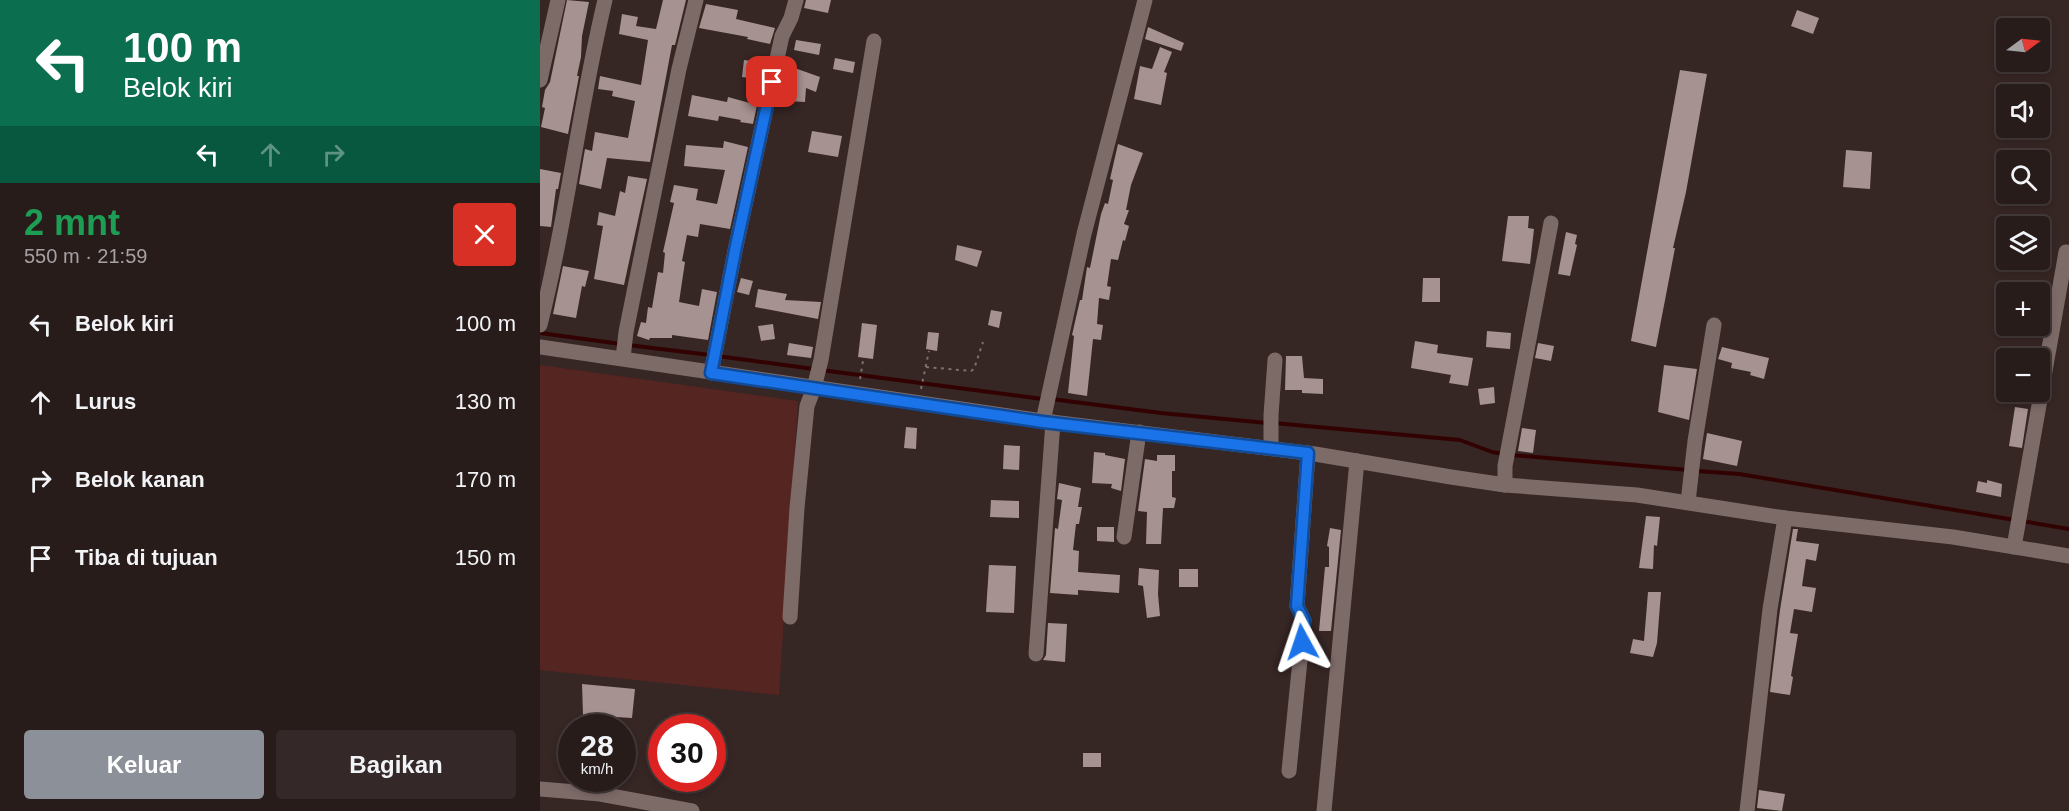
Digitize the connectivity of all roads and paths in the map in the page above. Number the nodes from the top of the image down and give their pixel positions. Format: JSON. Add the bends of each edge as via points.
{"nodes":[{"id":1,"x":558,"y":0,"type":"edge"},
{"id":2,"x":605,"y":0,"type":"edge"},
{"id":3,"x":696,"y":0,"type":"edge"},
{"id":4,"x":796,"y":0,"type":"edge"},
{"id":5,"x":1145,"y":0,"type":"edge"},
{"id":6,"x":874,"y":41,"type":"dead end"},
{"id":7,"x":540,"y":80,"type":"edge"},
{"id":8,"x":1551,"y":223,"type":"dead end"},
{"id":9,"x":2066,"y":252,"type":"dead end"},
{"id":10,"x":540,"y":324,"type":"edge"},
{"id":11,"x":1714,"y":325,"type":"dead end"},
{"id":12,"x":983,"y":342,"type":"dead end"},
{"id":13,"x":540,"y":346,"type":"edge"},
{"id":14,"x":929,"y":351,"type":"dead end"},
{"id":15,"x":623,"y":355,"type":"junction"},
{"id":16,"x":1275,"y":360,"type":"dead end"},
{"id":17,"x":713,"y":361,"type":"junction"},
{"id":18,"x":863,"y":361,"type":"dead end"},
{"id":19,"x":925,"y":369,"type":"junction"},
{"id":20,"x":815,"y":383,"type":"junction"},
{"id":21,"x":860,"y":383,"type":"dead end"},
{"id":22,"x":922,"y":386,"type":"dead end"},
{"id":23,"x":1048,"y":411,"type":"junction"},
{"id":24,"x":1139,"y":432,"type":"junction"},
{"id":25,"x":1271,"y":448,"type":"junction"},
{"id":26,"x":1308,"y":453,"type":"junction"},
{"id":27,"x":1357,"y":461,"type":"junction"},
{"id":28,"x":1505,"y":485,"type":"junction"},
{"id":29,"x":1688,"y":502,"type":"junction"},
{"id":30,"x":1785,"y":518,"type":"junction"},
{"id":31,"x":1124,"y":537,"type":"dead end"},
{"id":32,"x":2014,"y":547,"type":"junction"},
{"id":33,"x":2069,"y":556,"type":"edge"},
{"id":34,"x":790,"y":617,"type":"dead end"},
{"id":35,"x":1036,"y":654,"type":"dead end"},
{"id":36,"x":1289,"y":771,"type":"dead end"},
{"id":37,"x":540,"y":789,"type":"edge"},
{"id":38,"x":692,"y":811,"type":"edge"},
{"id":39,"x":1324,"y":811,"type":"edge"},
{"id":40,"x":1747,"y":811,"type":"edge"}],
"edges":[{"from":1,"to":7,"type":"street"},
{"from":2,"to":10,"type":"street"},
{"from":3,"to":15,"type":"street"},
{"from":4,"to":17,"type":"street","via":[[782,36]]},
{"from":5,"to":23,"type":"street","via":[[1084,234]]},
{"from":6,"to":20,"type":"street"},
{"from":8,"to":28,"type":"street","via":[[1508,448]]},
{"from":9,"to":32,"type":"street"},
{"from":11,"to":29,"type":"street"},
{"from":12,"to":19,"type":"path","via":[[971,371]]},
{"from":13,"to":15,"type":"street"},
{"from":14,"to":19,"type":"path"},
{"from":15,"to":17,"type":"street"},
{"from":16,"to":25,"type":"street"},
{"from":17,"to":20,"type":"street"},
{"from":18,"to":21,"type":"path"},
{"from":19,"to":22,"type":"path"},
{"from":20,"to":23,"type":"street"},
{"from":20,"to":34,"type":"street","via":[[807,406]]},
{"from":23,"to":24,"type":"street"},
{"from":23,"to":35,"type":"street"},
{"from":24,"to":25,"type":"street"},
{"from":24,"to":31,"type":"street"},
{"from":25,"to":26,"type":"street"},
{"from":26,"to":27,"type":"street"},
{"from":26,"to":36,"type":"street","via":[[1297,606],[1304,620]]},
{"from":27,"to":28,"type":"street"},
{"from":27,"to":39,"type":"street"},
{"from":28,"to":29,"type":"street"},
{"from":29,"to":30,"type":"street"},
{"from":30,"to":32,"type":"street"},
{"from":30,"to":40,"type":"street","via":[[1770,609]]},
{"from":32,"to":33,"type":"street"},
{"from":37,"to":38,"type":"street","via":[[600,794]]}]}
